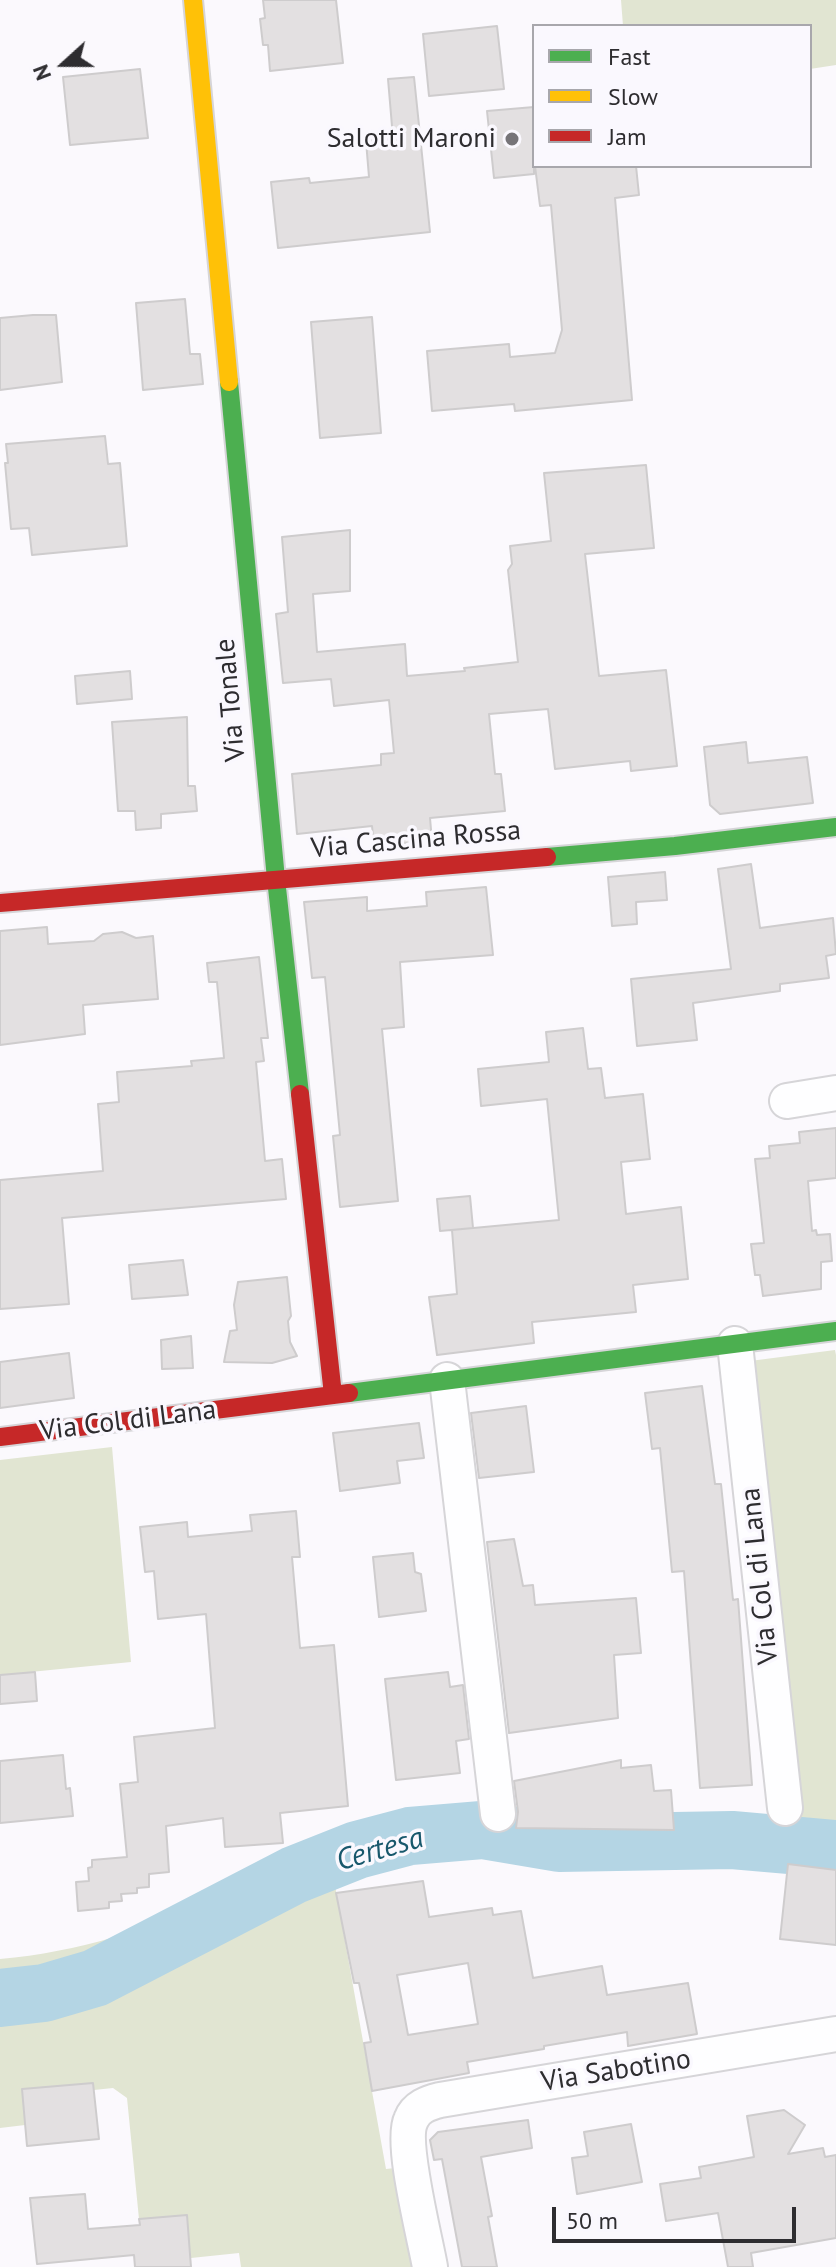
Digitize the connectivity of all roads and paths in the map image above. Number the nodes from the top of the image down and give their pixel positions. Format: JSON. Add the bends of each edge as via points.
{"nodes":[{"id":1,"x":193,"y":0,"type":"edge"},
{"id":2,"x":836,"y":827,"type":"edge"},
{"id":3,"x":276,"y":879,"type":"junction"},
{"id":4,"x":0,"y":903,"type":"edge"},
{"id":5,"x":836,"y":1093,"type":"edge"},
{"id":6,"x":787,"y":1101,"type":"dead end"},
{"id":7,"x":836,"y":1331,"type":"edge"},
{"id":8,"x":735,"y":1344,"type":"junction"},
{"id":9,"x":447,"y":1380,"type":"junction"},
{"id":10,"x":333,"y":1395,"type":"junction"},
{"id":11,"x":0,"y":1437,"type":"edge"},
{"id":12,"x":785,"y":1808,"type":"dead end"},
{"id":13,"x":498,"y":1814,"type":"dead end"},
{"id":14,"x":836,"y":2034,"type":"edge"},
{"id":15,"x":430,"y":2267,"type":"edge"}],
"edges":[{"from":1,"to":3,"type":"street","name":"Via Tonale"},
{"from":2,"to":3,"type":"street","name":"Via Cascina Rossa","via":[[675,846]]},
{"from":3,"to":4,"type":"street","name":"Via Cascina Rossa"},
{"from":3,"to":10,"type":"street","name":"Via Tonale"},
{"from":5,"to":6,"type":"street"},
{"from":7,"to":8,"type":"street","name":"Via Col di Lana"},
{"from":8,"to":9,"type":"street","name":"Via Col di Lana"},
{"from":8,"to":12,"type":"street","name":"Via Col di Lana"},
{"from":9,"to":10,"type":"street","name":"Via Col di Lana"},
{"from":9,"to":13,"type":"street"},
{"from":10,"to":11,"type":"street","name":"Via Col di Lana"},
{"from":14,"to":15,"type":"street","name":"Via Sabotino","via":[[440,2100],[416,2111],[408,2126],[408,2144]]}]}
